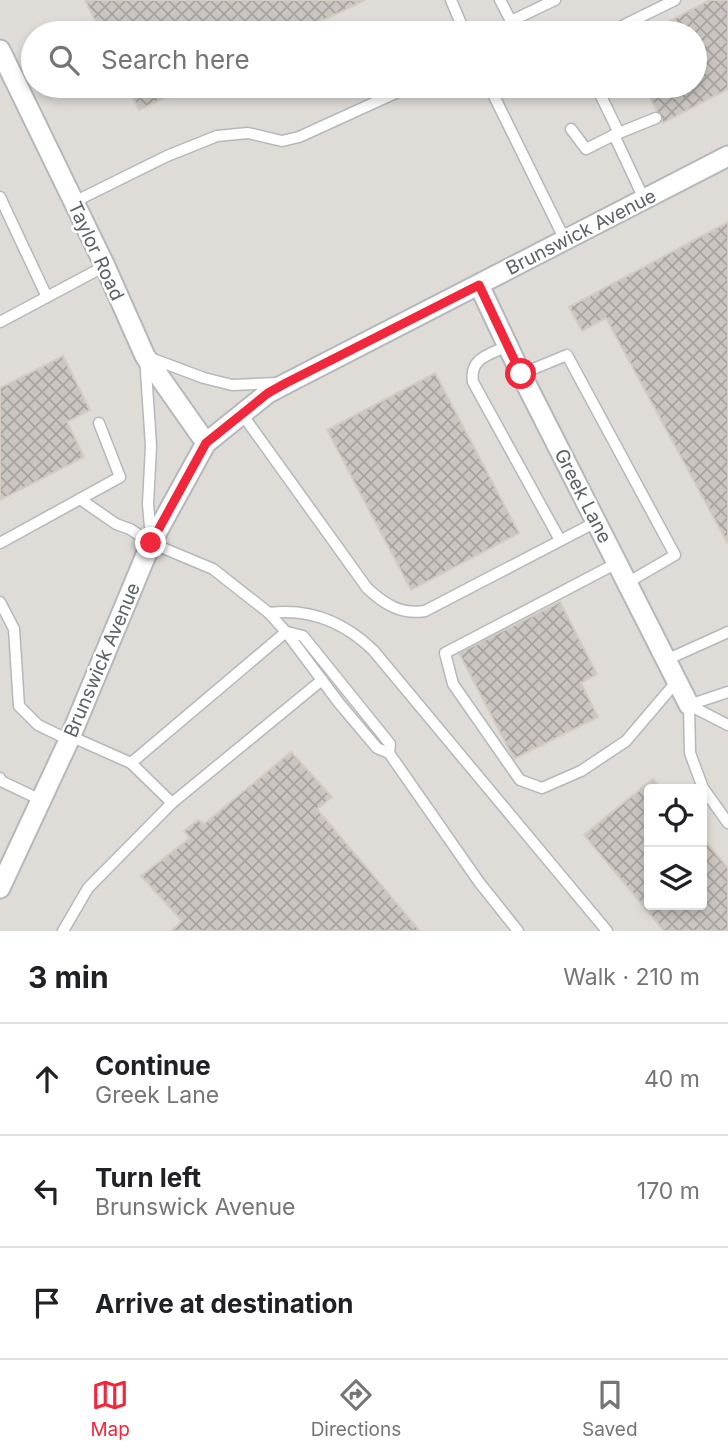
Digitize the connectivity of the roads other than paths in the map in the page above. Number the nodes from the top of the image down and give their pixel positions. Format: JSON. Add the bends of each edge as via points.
{"nodes":[{"id":1,"x":450,"y":0,"type":"edge"},
{"id":2,"x":500,"y":0,"type":"edge"},
{"id":3,"x":555,"y":0,"type":"edge"},
{"id":4,"x":675,"y":0,"type":"edge"},
{"id":5,"x":460,"y":21,"type":"edge"},
{"id":6,"x":632,"y":21,"type":"edge"},
{"id":7,"x":0,"y":50,"type":"edge"},
{"id":8,"x":21,"y":93,"type":"edge"},
{"id":9,"x":23,"y":98,"type":"edge"},
{"id":10,"x":385,"y":98,"type":"edge"},
{"id":11,"x":495,"y":98,"type":"edge"},
{"id":12,"x":601,"y":98,"type":"edge"},
{"id":13,"x":656,"y":118,"type":"dead end"},
{"id":14,"x":571,"y":129,"type":"dead end"},
{"id":15,"x":616,"y":134,"type":"junction"},
{"id":16,"x":728,"y":156,"type":"edge"},
{"id":17,"x":0,"y":197,"type":"edge"},
{"id":18,"x":644,"y":199,"type":"junction"},
{"id":19,"x":74,"y":202,"type":"junction"},
{"id":20,"x":565,"y":240,"type":"junction"},
{"id":21,"x":105,"y":266,"type":"junction"},
{"id":22,"x":479,"y":285,"type":"junction"},
{"id":23,"x":47,"y":296,"type":"junction"},
{"id":24,"x":0,"y":322,"type":"edge"},
{"id":25,"x":508,"y":346,"type":"junction"},
{"id":26,"x":145,"y":356,"type":"junction"},
{"id":27,"x":521,"y":374,"type":"junction"},
{"id":28,"x":286,"y":383,"type":"junction"},
{"id":29,"x":242,"y":414,"type":"junction"},
{"id":30,"x":99,"y":423,"type":"dead end"},
{"id":31,"x":206,"y":443,"type":"junction"},
{"id":32,"x":80,"y":499,"type":"junction"},
{"id":33,"x":596,"y":522,"type":"junction"},
{"id":34,"x":559,"y":540,"type":"junction"},
{"id":35,"x":0,"y":543,"type":"edge"},
{"id":36,"x":151,"y":543,"type":"junction"},
{"id":37,"x":617,"y":563,"type":"junction"},
{"id":38,"x":627,"y":583,"type":"junction"},
{"id":39,"x":0,"y":602,"type":"edge"},
{"id":40,"x":269,"y":613,"type":"junction"},
{"id":41,"x":286,"y":632,"type":"junction"},
{"id":42,"x":728,"y":632,"type":"edge"},
{"id":43,"x":666,"y":660,"type":"junction"},
{"id":44,"x":322,"y":680,"type":"junction"},
{"id":45,"x":677,"y":681,"type":"junction"},
{"id":46,"x":728,"y":692,"type":"edge"},
{"id":47,"x":689,"y":705,"type":"junction"},
{"id":48,"x":728,"y":725,"type":"edge"},
{"id":49,"x":70,"y":738,"type":"junction"},
{"id":50,"x":389,"y":753,"type":"junction"},
{"id":51,"x":131,"y":763,"type":"junction"},
{"id":52,"x":0,"y":778,"type":"edge"},
{"id":53,"x":41,"y":800,"type":"junction"},
{"id":54,"x":172,"y":803,"type":"junction"},
{"id":55,"x":728,"y":822,"type":"edge"},
{"id":56,"x":0,"y":888,"type":"edge"},
{"id":57,"x":63,"y":931,"type":"edge"},
{"id":58,"x":518,"y":931,"type":"edge"},
{"id":59,"x":607,"y":931,"type":"edge"}],
"edges":[{"from":1,"to":5,"type":"lane"},
{"from":2,"to":3,"type":"lane","via":[[511,21]]},
{"from":4,"to":6,"type":"lane"},
{"from":7,"to":8,"type":"street","name":"Taylor Road"},
{"from":9,"to":19,"type":"street","name":"Taylor Road"},
{"from":10,"to":19,"type":"lane","via":[[282,141],[248,133],[217,136]]},
{"from":11,"to":20,"type":"lane"},
{"from":12,"to":15,"type":"lane"},
{"from":13,"to":15,"type":"lane"},
{"from":14,"to":15,"type":"lane","via":[[586,149]]},
{"from":15,"to":18,"type":"lane"},
{"from":16,"to":18,"type":"street","name":"Brunswick Avenue"},
{"from":17,"to":23,"type":"lane"},
{"from":18,"to":20,"type":"street","name":"Brunswick Avenue"},
{"from":19,"to":21,"type":"street","name":"Taylor Road"},
{"from":20,"to":22,"type":"street","name":"Brunswick Avenue"},
{"from":21,"to":23,"type":"lane"},
{"from":21,"to":26,"type":"street","name":"Taylor Road"},
{"from":22,"to":25,"type":"street","name":"Greek Lane"},
{"from":22,"to":28,"type":"street","name":"Brunswick Avenue"},
{"from":23,"to":24,"type":"lane"},
{"from":25,"to":27,"type":"street","name":"Greek Lane"},
{"from":25,"to":34,"type":"lane","via":[[477,361],[471,373],[473,382]]},
{"from":26,"to":28,"type":"lane","via":[[232,385]]},
{"from":26,"to":31,"type":"street","name":"Taylor Road"},
{"from":26,"to":36,"type":"lane"},
{"from":27,"to":33,"type":"street","name":"Greek Lane"},
{"from":27,"to":38,"type":"lane","via":[[567,355],[676,555]]},
{"from":28,"to":29,"type":"street","name":"Brunswick Avenue"},
{"from":29,"to":31,"type":"street","name":"Brunswick Avenue"},
{"from":29,"to":34,"type":"lane","via":[[367,588],[393,608],[425,611]]},
{"from":30,"to":32,"type":"lane","via":[[120,477]]},
{"from":31,"to":36,"type":"street","name":"Brunswick Avenue"},
{"from":32,"to":35,"type":"lane"},
{"from":32,"to":36,"type":"lane"},
{"from":33,"to":34,"type":"lane"},
{"from":33,"to":37,"type":"street","name":"Greek Lane"},
{"from":36,"to":40,"type":"lane","via":[[213,569]]},
{"from":36,"to":49,"type":"street","name":"Brunswick Avenue"},
{"from":37,"to":38,"type":"street","name":"Greek Lane"},
{"from":37,"to":45,"type":"lane","via":[[445,653],[453,684],[520,780],[542,788],[582,771],[626,741]]},
{"from":38,"to":43,"type":"street","name":"Greek Lane"},
{"from":39,"to":49,"type":"lane","via":[[14,629],[19,706],[38,725]]},
{"from":40,"to":41,"type":"lane"},
{"from":40,"to":59,"type":"lane","via":[[320,616],[357,634]]},
{"from":41,"to":44,"type":"lane"},
{"from":41,"to":50,"type":"lane","via":[[303,636],[327,664],[390,744]]},
{"from":41,"to":51,"type":"lane"},
{"from":42,"to":43,"type":"lane"},
{"from":43,"to":45,"type":"street","name":"Greek Lane"},
{"from":44,"to":50,"type":"lane","via":[[377,748]]},
{"from":44,"to":54,"type":"lane"},
{"from":45,"to":47,"type":"street","name":"Greek Lane"},
{"from":46,"to":47,"type":"lane"},
{"from":47,"to":48,"type":"lane"},
{"from":47,"to":55,"type":"lane","via":[[690,753],[703,788]]},
{"from":49,"to":51,"type":"lane"},
{"from":49,"to":53,"type":"street","name":"Brunswick Avenue"},
{"from":50,"to":58,"type":"lane"},
{"from":51,"to":54,"type":"lane"},
{"from":52,"to":53,"type":"lane"},
{"from":53,"to":56,"type":"street","name":"Brunswick Avenue"},
{"from":54,"to":57,"type":"lane","via":[[88,888]]}]}
